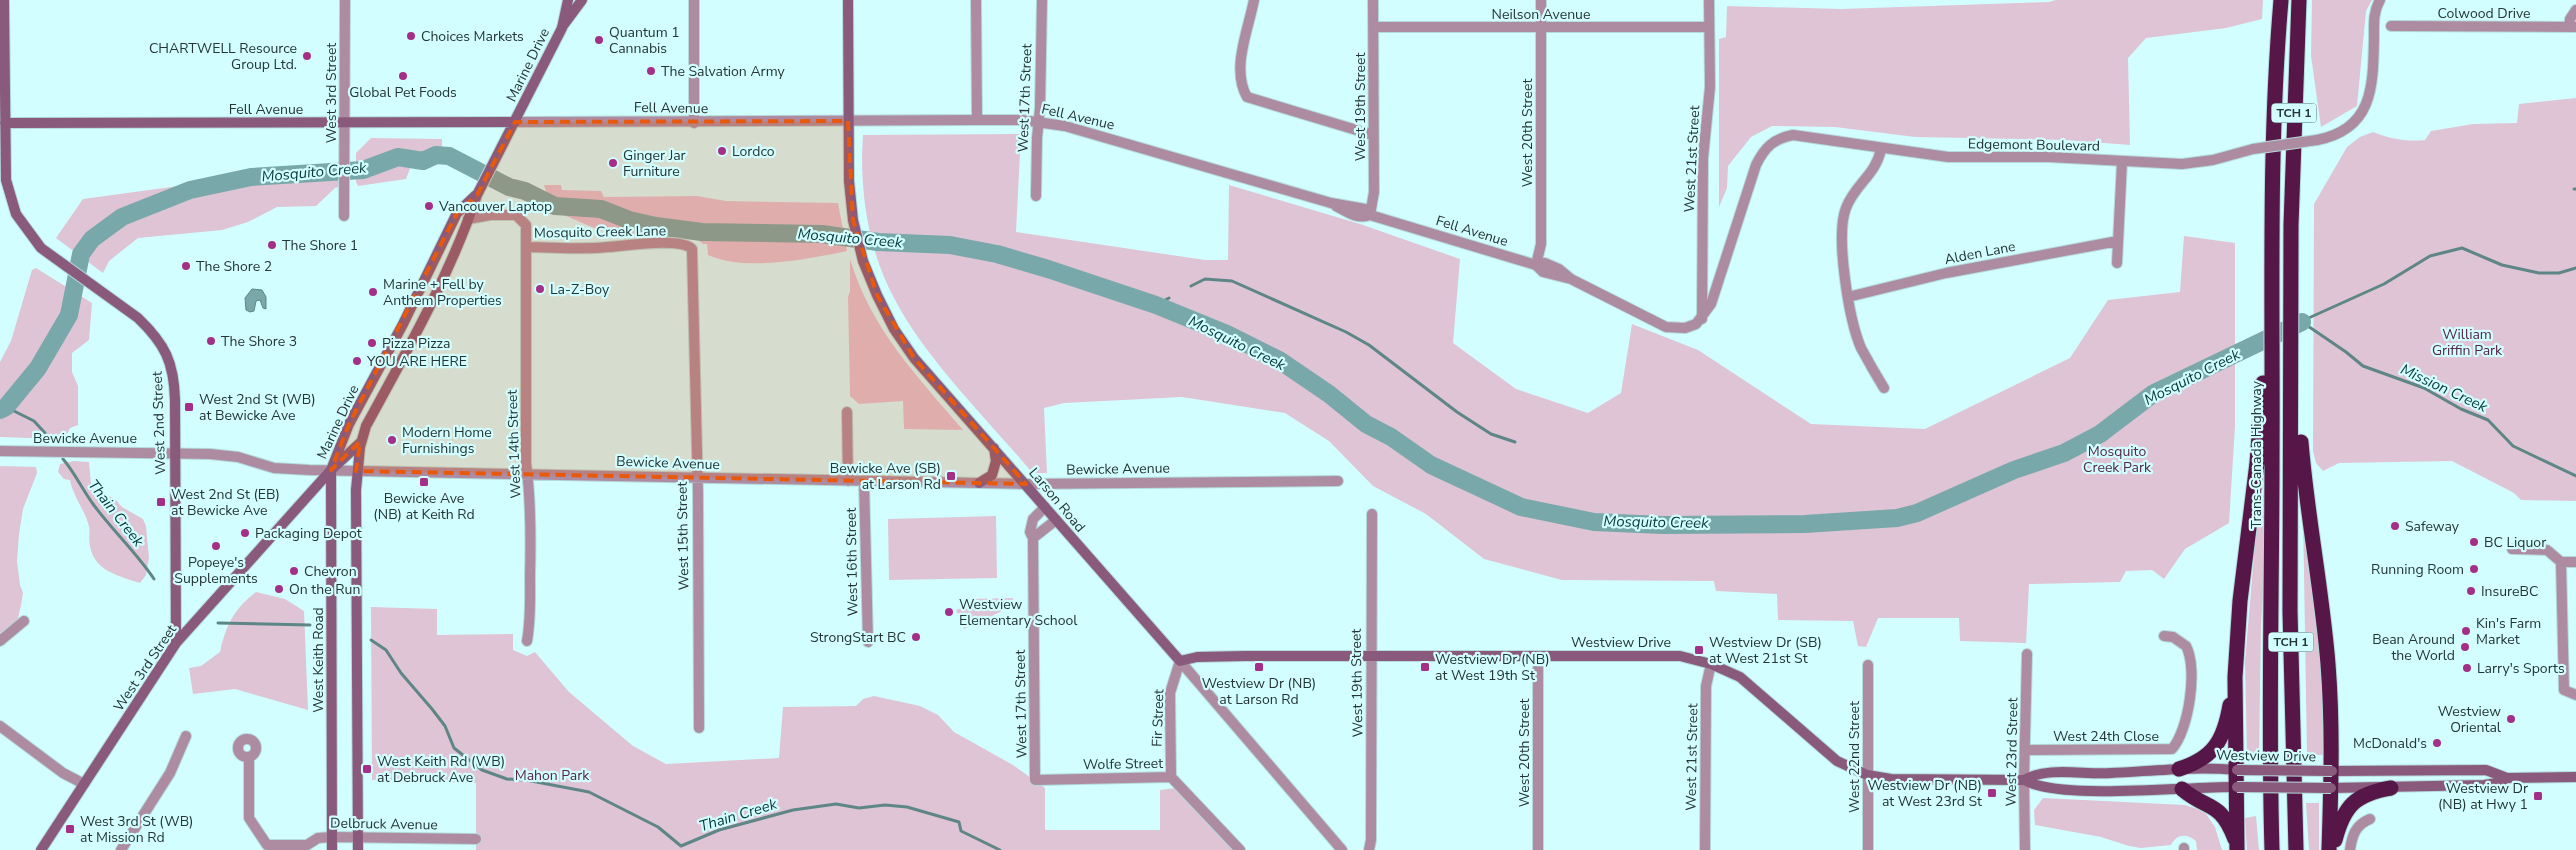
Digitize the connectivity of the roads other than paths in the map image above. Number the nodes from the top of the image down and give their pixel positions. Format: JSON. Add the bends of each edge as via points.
{"nodes":[{"id":1,"x":4,"y":0,"type":"edge"},
{"id":2,"x":345,"y":0,"type":"edge"},
{"id":3,"x":568,"y":0,"type":"edge"},
{"id":4,"x":582,"y":0,"type":"edge"},
{"id":5,"x":694,"y":0,"type":"edge"},
{"id":6,"x":848,"y":0,"type":"edge"},
{"id":7,"x":976,"y":0,"type":"edge"},
{"id":8,"x":1042,"y":0,"type":"edge"},
{"id":9,"x":1254,"y":0,"type":"edge"},
{"id":10,"x":1373,"y":0,"type":"edge"},
{"id":11,"x":1541,"y":0,"type":"edge"},
{"id":12,"x":1709,"y":0,"type":"edge"},
{"id":13,"x":2281,"y":0,"type":"edge"},
{"id":14,"x":2299,"y":0,"type":"edge"},
{"id":15,"x":2380,"y":0,"type":"edge"},
{"id":16,"x":2576,"y":10,"type":"edge"},
{"id":17,"x":2392,"y":26,"type":"dead end"},
{"id":18,"x":1373,"y":27,"type":"junction"},
{"id":19,"x":1541,"y":27,"type":"junction"},
{"id":20,"x":1709,"y":27,"type":"junction"},
{"id":21,"x":2573,"y":27,"type":"edge"},
{"id":22,"x":562,"y":28,"type":"junction"},
{"id":23,"x":976,"y":120,"type":"junction"},
{"id":24,"x":848,"y":121,"type":"junction"},
{"id":25,"x":515,"y":122,"type":"junction"},
{"id":26,"x":694,"y":122,"type":"junction"},
{"id":27,"x":1039,"y":122,"type":"junction"},
{"id":28,"x":3,"y":123,"type":"edge"},
{"id":29,"x":345,"y":123,"type":"junction"},
{"id":30,"x":1374,"y":135,"type":"junction"},
{"id":31,"x":1881,"y":149,"type":"junction"},
{"id":32,"x":2122,"y":162,"type":"junction"},
{"id":33,"x":477,"y":195,"type":"junction"},
{"id":34,"x":1036,"y":196,"type":"dead end"},
{"id":35,"x":1370,"y":214,"type":"junction"},
{"id":36,"x":344,"y":216,"type":"dead end"},
{"id":37,"x":468,"y":219,"type":"junction"},
{"id":38,"x":2272,"y":237,"type":"junction"},
{"id":39,"x":2118,"y":241,"type":"junction"},
{"id":40,"x":526,"y":247,"type":"junction"},
{"id":41,"x":692,"y":253,"type":"joint"},
{"id":42,"x":2117,"y":263,"type":"dead end"},
{"id":43,"x":1536,"y":265,"type":"junction"},
{"id":44,"x":1848,"y":297,"type":"junction"},
{"id":45,"x":1702,"y":319,"type":"junction"},
{"id":46,"x":1884,"y":388,"type":"dead end"},
{"id":47,"x":846,"y":412,"type":"dead end"},
{"id":48,"x":360,"y":443,"type":"junction"},
{"id":49,"x":2296,"y":446,"type":"junction"},
{"id":50,"x":994,"y":448,"type":"junction"},
{"id":51,"x":0,"y":451,"type":"edge"},
{"id":52,"x":175,"y":453,"type":"junction"},
{"id":53,"x":331,"y":470,"type":"junction"},
{"id":54,"x":356,"y":471,"type":"junction"},
{"id":55,"x":527,"y":474,"type":"junction"},
{"id":56,"x":696,"y":478,"type":"junction"},
{"id":57,"x":848,"y":481,"type":"junction"},
{"id":58,"x":864,"y":481,"type":"junction"},
{"id":59,"x":1338,"y":481,"type":"dead end"},
{"id":60,"x":979,"y":483,"type":"junction"},
{"id":61,"x":1026,"y":484,"type":"junction"},
{"id":62,"x":1045,"y":507,"type":"junction"},
{"id":63,"x":1372,"y":514,"type":"dead end"},
{"id":64,"x":1056,"y":520,"type":"junction"},
{"id":65,"x":1033,"y":538,"type":"junction"},
{"id":66,"x":2512,"y":549,"type":"dead end"},
{"id":67,"x":2561,"y":562,"type":"junction"},
{"id":68,"x":2576,"y":562,"type":"edge"},
{"id":69,"x":24,"y":621,"type":"dead end"},
{"id":70,"x":2164,"y":636,"type":"dead end"},
{"id":71,"x":0,"y":641,"type":"edge"},
{"id":72,"x":528,"y":641,"type":"dead end"},
{"id":73,"x":868,"y":642,"type":"dead end"},
{"id":74,"x":176,"y":643,"type":"junction"},
{"id":75,"x":2027,"y":654,"type":"dead end"},
{"id":76,"x":1538,"y":656,"type":"junction"},
{"id":77,"x":1370,"y":657,"type":"junction"},
{"id":78,"x":1180,"y":661,"type":"junction"},
{"id":79,"x":1711,"y":664,"type":"junction"},
{"id":80,"x":1868,"y":665,"type":"dead end"},
{"id":81,"x":2236,"y":677,"type":"junction"},
{"id":82,"x":2576,"y":695,"type":"edge"},
{"id":83,"x":0,"y":726,"type":"edge"},
{"id":84,"x":699,"y":728,"type":"dead end"},
{"id":85,"x":186,"y":736,"type":"dead end"},
{"id":86,"x":2025,"y":750,"type":"junction"},
{"id":87,"x":249,"y":757,"type":"dead end"},
{"id":88,"x":2179,"y":769,"type":"junction"},
{"id":89,"x":2237,"y":770,"type":"junction"},
{"id":90,"x":2332,"y":771,"type":"junction"},
{"id":91,"x":1867,"y":775,"type":"junction"},
{"id":92,"x":1171,"y":777,"type":"junction"},
{"id":93,"x":2576,"y":777,"type":"edge"},
{"id":94,"x":2507,"y":778,"type":"junction"},
{"id":95,"x":1036,"y":780,"type":"joint"},
{"id":96,"x":2024,"y":780,"type":"junction"},
{"id":97,"x":84,"y":784,"type":"junction"},
{"id":98,"x":2236,"y":787,"type":"junction"},
{"id":99,"x":2331,"y":788,"type":"junction"},
{"id":100,"x":2391,"y":788,"type":"junction"},
{"id":101,"x":2182,"y":789,"type":"junction"},
{"id":102,"x":2370,"y":820,"type":"dead end"},
{"id":103,"x":332,"y":837,"type":"junction"},
{"id":104,"x":358,"y":838,"type":"junction"},
{"id":105,"x":476,"y":839,"type":"dead end"},
{"id":106,"x":41,"y":850,"type":"edge"},
{"id":107,"x":121,"y":850,"type":"edge"},
{"id":108,"x":332,"y":850,"type":"edge"},
{"id":109,"x":358,"y":850,"type":"edge"},
{"id":110,"x":1240,"y":850,"type":"edge"},
{"id":111,"x":1342,"y":850,"type":"edge"},
{"id":112,"x":1369,"y":850,"type":"edge"},
{"id":113,"x":1538,"y":850,"type":"edge"},
{"id":114,"x":1705,"y":850,"type":"edge"},
{"id":115,"x":1868,"y":850,"type":"edge"},
{"id":116,"x":2025,"y":850,"type":"edge"},
{"id":117,"x":2237,"y":850,"type":"edge"},
{"id":118,"x":2272,"y":850,"type":"edge"},
{"id":119,"x":2296,"y":850,"type":"edge"},
{"id":120,"x":2329,"y":850,"type":"edge"},
{"id":121,"x":2350,"y":850,"type":"edge"}],
"edges":[{"from":1,"to":28,"type":"main road","name":"West 2nd Street"},
{"from":2,"to":29,"type":"street","name":"West 3rd Street"},
{"from":3,"to":22,"type":"main road","name":"Marine Drive"},
{"from":4,"to":22,"type":"main road","name":"Marine Drive"},
{"from":5,"to":26,"type":"street"},
{"from":6,"to":24,"type":"main road"},
{"from":7,"to":23,"type":"street"},
{"from":8,"to":27,"type":"street","name":"West 17th Street"},
{"from":9,"to":30,"type":"street","via":[[1239,69],[1240,85],[1247,97]]},
{"from":10,"to":18,"type":"street","name":"West 19th Street"},
{"from":11,"to":19,"type":"street","name":"West 20th Street"},
{"from":12,"to":20,"type":"street","name":"West 21st Street"},
{"from":13,"to":38,"type":"highway","name":"Trans-Canada Highway","number":"TCH 1","via":[[2275,83]]},
{"from":14,"to":49,"type":"highway","number":"TCH 1","via":[[2291,225],[2291,336]]},
{"from":15,"to":32,"type":"street","name":"Edgemont Boulevard","bridge":true,"via":[[2374,17],[2373,79],[2369,100],[2352,125],[2317,140],[2253,149],[2198,163]]},
{"from":16,"to":21,"type":"street","via":[[2570,19]]},
{"from":17,"to":21,"type":"street","name":"Colwood Drive"},
{"from":18,"to":19,"type":"street","name":"Neilson Avenue"},
{"from":18,"to":30,"type":"street","name":"West 19th Street"},
{"from":19,"to":20,"type":"street","name":"Neilson Avenue"},
{"from":19,"to":43,"type":"street","name":"West 20th Street","via":[[1541,244]]},
{"from":20,"to":45,"type":"street","name":"West 21st Street","via":[[1710,87],[1703,158]]},
{"from":22,"to":25,"type":"main road","name":"Marine Drive"},
{"from":23,"to":24,"type":"street","name":"Fell Avenue"},
{"from":23,"to":27,"type":"street","name":"Fell Avenue"},
{"from":24,"to":26,"type":"street","name":"Fell Avenue"},
{"from":24,"to":50,"type":"main road","name":"Larson Road","via":[[853,220],[877,295],[894,329],[914,358]]},
{"from":25,"to":26,"type":"street","name":"Fell Avenue"},
{"from":25,"to":29,"type":"main road","name":"Fell Avenue"},
{"from":25,"to":33,"type":"main road","name":"Marine Drive"},
{"from":27,"to":34,"type":"street","name":"West 17th Street"},
{"from":27,"to":35,"type":"street","name":"Fell Avenue","via":[[1102,136],[1331,203],[1365,209]]},
{"from":28,"to":29,"type":"main road","name":"Fell Avenue"},
{"from":28,"to":52,"type":"main road","name":"West 2nd Street","via":[[10,201],[31,238],[150,329],[169,358],[174,383]]},
{"from":29,"to":36,"type":"street","name":"West 3rd Street"},
{"from":30,"to":35,"type":"street","name":"West 19th Street","via":[[1374,192]]},
{"from":31,"to":32,"type":"street","name":"Edgemont Boulevard","via":[[1948,157],[2048,157]]},
{"from":31,"to":44,"type":"street","via":[[1877,165],[1845,208],[1841,251]]},
{"from":31,"to":45,"type":"street","name":"Edgemont Boulevard","via":[[1793,135],[1773,142],[1756,165],[1712,304]]},
{"from":32,"to":39,"type":"street"},
{"from":33,"to":37,"type":"main road","name":"Marine Drive"},
{"from":33,"to":53,"type":"main road","name":"Marine Drive","via":[[457,213],[403,324],[349,424]]},
{"from":35,"to":43,"type":"street","name":"Fell Avenue"},
{"from":37,"to":40,"type":"street","name":"Mosquito Creek Lane","via":[[516,215],[526,225]]},
{"from":37,"to":48,"type":"main road","name":"Marine Drive","via":[[428,309]]},
{"from":38,"to":81,"type":"highway","via":[[2257,463],[2241,595]]},
{"from":38,"to":118,"type":"highway","name":"Trans-Canada Highway","number":"TCH 1"},
{"from":39,"to":42,"type":"street"},
{"from":39,"to":44,"type":"street","name":"Alden Lane","via":[[1946,273]]},
{"from":40,"to":41,"type":"street","name":"Mosquito Creek Lane","via":[[608,248],[632,244],[681,244],[689,246]]},
{"from":40,"to":55,"type":"street","name":"West 14th Street"},
{"from":41,"to":56,"type":"street","name":"West 15th Street"},
{"from":43,"to":45,"type":"street","name":"Fell Avenue","via":[[1545,263],[1559,269],[1572,279],[1666,327],[1685,328]]},
{"from":44,"to":46,"type":"street","via":[[1860,346]]},
{"from":47,"to":57,"type":"street"},
{"from":48,"to":53,"type":"main road","name":"Marine Drive"},
{"from":48,"to":54,"type":"main road","name":"Marine Drive"},
{"from":49,"to":90,"type":"highway","via":[[2328,665]]},
{"from":49,"to":119,"type":"highway","number":"TCH 1","via":[[2290,601]]},
{"from":50,"to":60,"type":"main road","via":[[994,472],[988,480]]},
{"from":50,"to":61,"type":"main road","name":"Larson Road"},
{"from":51,"to":52,"type":"street","name":"Bewicke Avenue"},
{"from":52,"to":53,"type":"street","name":"Bewicke Avenue","via":[[228,455],[284,469]]},
{"from":52,"to":74,"type":"main road","name":"West 2nd Street"},
{"from":53,"to":54,"type":"street","name":"Bewicke Avenue"},
{"from":53,"to":74,"type":"main road","name":"West 3rd Street"},
{"from":53,"to":103,"type":"main road","name":"West Keith Road"},
{"from":54,"to":55,"type":"street","name":"Bewicke Avenue"},
{"from":54,"to":104,"type":"main road"},
{"from":55,"to":56,"type":"street","name":"Bewicke Avenue"},
{"from":55,"to":72,"type":"street","name":"West 14th Street","via":[[530,550]]},
{"from":56,"to":57,"type":"street","name":"Bewicke Avenue"},
{"from":56,"to":84,"type":"street","name":"West 15th Street"},
{"from":57,"to":58,"type":"street","name":"Bewicke Avenue"},
{"from":58,"to":60,"type":"street","name":"Bewicke Avenue"},
{"from":58,"to":73,"type":"street","name":"West 16th Street"},
{"from":59,"to":61,"type":"street","name":"Bewicke Avenue"},
{"from":60,"to":61,"type":"street","name":"Bewicke Avenue"},
{"from":61,"to":62,"type":"main road","name":"Larson Road"},
{"from":62,"to":64,"type":"main road","name":"Larson Road"},
{"from":62,"to":65,"type":"street","name":"West 17th Street","via":[[1033,519],[1030,532]]},
{"from":63,"to":77,"type":"street","name":"West 19th Street"},
{"from":64,"to":65,"type":"street"},
{"from":64,"to":78,"type":"main road","name":"Larson Road"},
{"from":65,"to":95,"type":"street","name":"West 17th Street"},
{"from":66,"to":67,"type":"street","via":[[2547,550]]},
{"from":67,"to":68,"type":"street"},
{"from":67,"to":82,"type":"street","via":[[2564,690]]},
{"from":69,"to":71,"type":"street"},
{"from":70,"to":86,"type":"street","name":"West 24th Close","via":[[2173,637],[2186,646],[2193,673],[2179,742],[2172,749]]},
{"from":74,"to":97,"type":"main road","name":"West 3rd Street"},
{"from":75,"to":86,"type":"street","name":"West 23rd Street"},
{"from":76,"to":77,"type":"main road","name":"Westview Drive"},
{"from":76,"to":79,"type":"main road","name":"Westview Drive","via":[[1663,655]]},
{"from":76,"to":113,"type":"street","name":"West 20th Street"},
{"from":77,"to":78,"type":"main road","name":"Westview Drive","via":[[1197,657]]},
{"from":77,"to":112,"type":"street","name":"West 19th Street","via":[[1372,840]]},
{"from":78,"to":92,"type":"street","name":"Fir Street","via":[[1170,693]]},
{"from":78,"to":111,"type":"street","name":"Larson Road"},
{"from":79,"to":91,"type":"main road","name":"Westview Drive","via":[[1740,677],[1837,760]]},
{"from":79,"to":114,"type":"street","name":"West 21st Street","via":[[1706,686]]},
{"from":80,"to":91,"type":"street","name":"West 22nd Street"},
{"from":81,"to":88,"type":"highway","via":[[2224,733],[2218,743],[2203,758]]},
{"from":81,"to":89,"type":"highway"},
{"from":83,"to":97,"type":"street","via":[[63,773]]},
{"from":85,"to":107,"type":"street","via":[[170,773]]},
{"from":86,"to":96,"type":"street","name":"West 23rd Street"},
{"from":87,"to":103,"type":"street","name":"Delbruck Avenue","via":[[249,818],[267,846],[307,845],[318,838]]},
{"from":88,"to":89,"type":"main road","name":"Westview Drive"},
{"from":88,"to":96,"type":"main road","name":"Westview Drive","via":[[2043,773]]},
{"from":89,"to":90,"type":"main road","name":"Westview Drive","bridge":true},
{"from":89,"to":98,"type":"highway"},
{"from":90,"to":94,"type":"main road","name":"Westview Drive","via":[[2486,770]]},
{"from":90,"to":99,"type":"highway"},
{"from":91,"to":96,"type":"main road","name":"Westview Drive","via":[[1891,779]]},
{"from":91,"to":115,"type":"street","name":"West 22nd Street"},
{"from":92,"to":95,"type":"street","name":"Wolfe Street"},
{"from":92,"to":110,"type":"street","name":"Wolfe Street"},
{"from":93,"to":94,"type":"main road","name":"Westview Drive"},
{"from":94,"to":100,"type":"main road","name":"Westview Drive","via":[[2484,785]]},
{"from":96,"to":101,"type":"main road","name":"Westview Drive","via":[[2034,786],[2068,790]]},
{"from":96,"to":116,"type":"street","name":"West 23rd Street"},
{"from":97,"to":106,"type":"main road","name":"West 3rd Street"},
{"from":98,"to":99,"type":"main road","name":"Westview Drive","bridge":true},
{"from":98,"to":101,"type":"main road","name":"Westview Drive"},
{"from":98,"to":117,"type":"highway"},
{"from":99,"to":100,"type":"main road","name":"Westview Drive"},
{"from":99,"to":120,"type":"highway"},
{"from":100,"to":120,"type":"highway","via":[[2364,796],[2348,808],[2341,817]]},
{"from":101,"to":117,"type":"highway","via":[[2218,810],[2228,823]]},
{"from":102,"to":121,"type":"street","via":[[2354,831]]},
{"from":103,"to":104,"type":"street","name":"Delbruck Avenue"},
{"from":103,"to":108,"type":"main road","name":"West Keith Road"},
{"from":104,"to":105,"type":"street","name":"Delbruck Avenue"},
{"from":104,"to":109,"type":"main road"}]}
